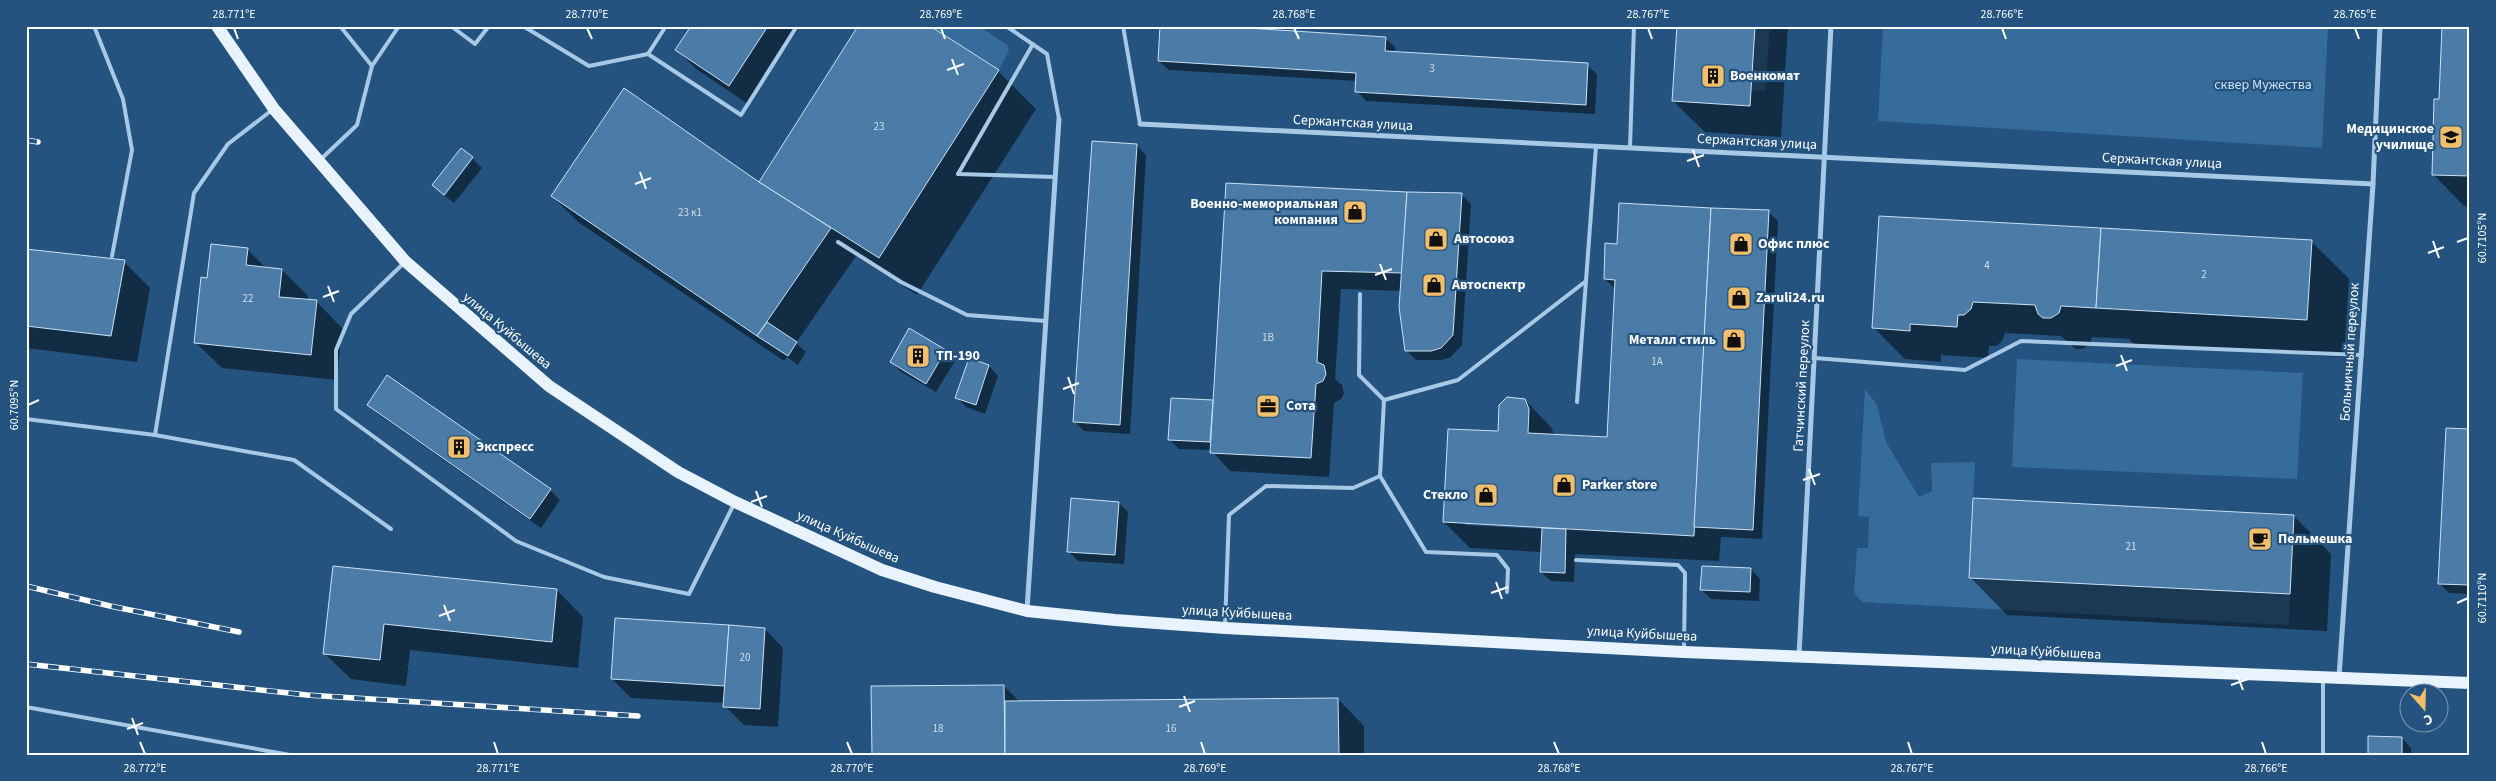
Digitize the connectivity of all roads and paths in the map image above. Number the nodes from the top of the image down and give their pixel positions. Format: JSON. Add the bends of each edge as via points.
{"nodes":[{"id":1,"x":94,"y":26,"type":"edge"},
{"id":2,"x":217,"y":26,"type":"edge"},
{"id":3,"x":340,"y":26,"type":"edge"},
{"id":4,"x":399,"y":26,"type":"edge"},
{"id":5,"x":451,"y":26,"type":"edge"},
{"id":6,"x":489,"y":26,"type":"edge"},
{"id":7,"x":523,"y":26,"type":"edge"},
{"id":8,"x":666,"y":26,"type":"edge"},
{"id":9,"x":797,"y":26,"type":"edge"},
{"id":10,"x":1006,"y":26,"type":"edge"},
{"id":11,"x":1123,"y":26,"type":"edge"},
{"id":12,"x":1634,"y":26,"type":"edge"},
{"id":13,"x":1831,"y":26,"type":"edge"},
{"id":14,"x":2380,"y":26,"type":"edge"},
{"id":15,"x":1032,"y":44,"type":"junction"},
{"id":16,"x":648,"y":54,"type":"junction"},
{"id":17,"x":372,"y":66,"type":"junction"},
{"id":18,"x":274,"y":109,"type":"junction"},
{"id":19,"x":1059,"y":119,"type":"joint"},
{"id":20,"x":1140,"y":124,"type":"joint"},
{"id":21,"x":1596,"y":146,"type":"junction"},
{"id":22,"x":1630,"y":148,"type":"junction"},
{"id":23,"x":1824,"y":157,"type":"junction"},
{"id":24,"x":318,"y":162,"type":"junction"},
{"id":25,"x":1056,"y":177,"type":"junction"},
{"id":26,"x":2373,"y":184,"type":"junction"},
{"id":27,"x":838,"y":242,"type":"dead end"},
{"id":28,"x":112,"y":256,"type":"dead end"},
{"id":29,"x":405,"y":261,"type":"junction"},
{"id":30,"x":1586,"y":281,"type":"junction"},
{"id":31,"x":1360,"y":294,"type":"dead end"},
{"id":32,"x":1046,"y":321,"type":"junction"},
{"id":33,"x":2362,"y":354,"type":"junction"},
{"id":34,"x":1815,"y":358,"type":"junction"},
{"id":35,"x":1384,"y":400,"type":"junction"},
{"id":36,"x":1577,"y":402,"type":"dead end"},
{"id":37,"x":26,"y":419,"type":"edge"},
{"id":38,"x":155,"y":435,"type":"junction"},
{"id":39,"x":1380,"y":476,"type":"junction"},
{"id":40,"x":735,"y":502,"type":"junction"},
{"id":41,"x":391,"y":529,"type":"dead end"},
{"id":42,"x":1576,"y":560,"type":"dead end"},
{"id":43,"x":1507,"y":592,"type":"dead end"},
{"id":44,"x":1027,"y":611,"type":"junction"},
{"id":45,"x":1225,"y":628,"type":"junction"},
{"id":46,"x":1684,"y":652,"type":"junction"},
{"id":47,"x":1799,"y":656,"type":"junction"},
{"id":48,"x":2324,"y":679,"type":"junction"},
{"id":49,"x":2339,"y":680,"type":"junction"},
{"id":50,"x":2470,"y":683,"type":"edge"},
{"id":51,"x":26,"y":707,"type":"edge"},
{"id":52,"x":290,"y":755,"type":"edge"},
{"id":53,"x":2323,"y":755,"type":"edge"}],
"edges":[{"from":1,"to":28,"type":"lane","via":[[123,99],[132,150]]},
{"from":2,"to":18,"type":"main road","name":"улица Куйбышева"},
{"from":3,"to":17,"type":"lane"},
{"from":4,"to":17,"type":"lane"},
{"from":5,"to":6,"type":"lane","via":[[475,44]]},
{"from":7,"to":16,"type":"lane","via":[[589,66]]},
{"from":8,"to":16,"type":"lane"},
{"from":9,"to":16,"type":"lane","via":[[741,115]]},
{"from":10,"to":15,"type":"lane"},
{"from":11,"to":20,"type":"lane"},
{"from":12,"to":22,"type":"lane"},
{"from":13,"to":23,"type":"street","name":"Гатчинский переулок"},
{"from":14,"to":26,"type":"street","name":"Больничный переулок"},
{"from":15,"to":19,"type":"lane","via":[[1047,54]]},
{"from":15,"to":25,"type":"lane","via":[[958,174]]},
{"from":17,"to":24,"type":"lane","via":[[357,125]]},
{"from":18,"to":24,"type":"main road","name":"улица Куйбышева"},
{"from":18,"to":38,"type":"lane","via":[[228,144],[194,193]]},
{"from":19,"to":25,"type":"street"},
{"from":20,"to":21,"type":"street","name":"Сержантская улица"},
{"from":21,"to":22,"type":"street","name":"Сержантская улица"},
{"from":21,"to":30,"type":"lane"},
{"from":22,"to":23,"type":"street","name":"Сержантская улица"},
{"from":23,"to":26,"type":"street","name":"Сержантская улица"},
{"from":23,"to":34,"type":"street","name":"Гатчинский переулок"},
{"from":24,"to":29,"type":"main road","name":"улица Куйбышева"},
{"from":25,"to":32,"type":"street"},
{"from":26,"to":33,"type":"street","name":"Больничный переулок"},
{"from":27,"to":32,"type":"lane","via":[[901,282],[967,316]]},
{"from":29,"to":40,"type":"main road","name":"улица Куйбышева","via":[[549,386],[678,472]]},
{"from":29,"to":40,"type":"lane","via":[[351,314],[336,350],[336,409],[421,472],[516,541],[604,577],[690,594]]},
{"from":30,"to":35,"type":"lane","via":[[1458,380]]},
{"from":30,"to":36,"type":"lane"},
{"from":31,"to":35,"type":"lane","via":[[1359,376]]},
{"from":32,"to":44,"type":"street"},
{"from":33,"to":34,"type":"lane","via":[[2022,340],[1965,370]]},
{"from":33,"to":49,"type":"street","name":"Больничный переулок"},
{"from":34,"to":47,"type":"street","name":"Гатчинский переулок"},
{"from":35,"to":39,"type":"lane"},
{"from":37,"to":38,"type":"lane"},
{"from":38,"to":41,"type":"lane","via":[[294,460]]},
{"from":39,"to":43,"type":"lane","via":[[1426,552],[1497,555],[1508,569]]},
{"from":39,"to":45,"type":"lane","via":[[1353,488],[1266,486],[1229,515]]},
{"from":40,"to":44,"type":"main road","name":"улица Куйбышева","via":[[882,570]]},
{"from":42,"to":46,"type":"lane","via":[[1678,565],[1686,573]]},
{"from":44,"to":45,"type":"main road","name":"улица Куйбышева"},
{"from":45,"to":46,"type":"main road","name":"улица Куйбышева"},
{"from":46,"to":47,"type":"main road","name":"улица Куйбышева"},
{"from":47,"to":48,"type":"main road","name":"улица Куйбышева"},
{"from":48,"to":49,"type":"main road","name":"улица Куйбышева"},
{"from":48,"to":53,"type":"lane"},
{"from":49,"to":50,"type":"main road","name":"улица Куйбышева"},
{"from":51,"to":52,"type":"lane"}]}
